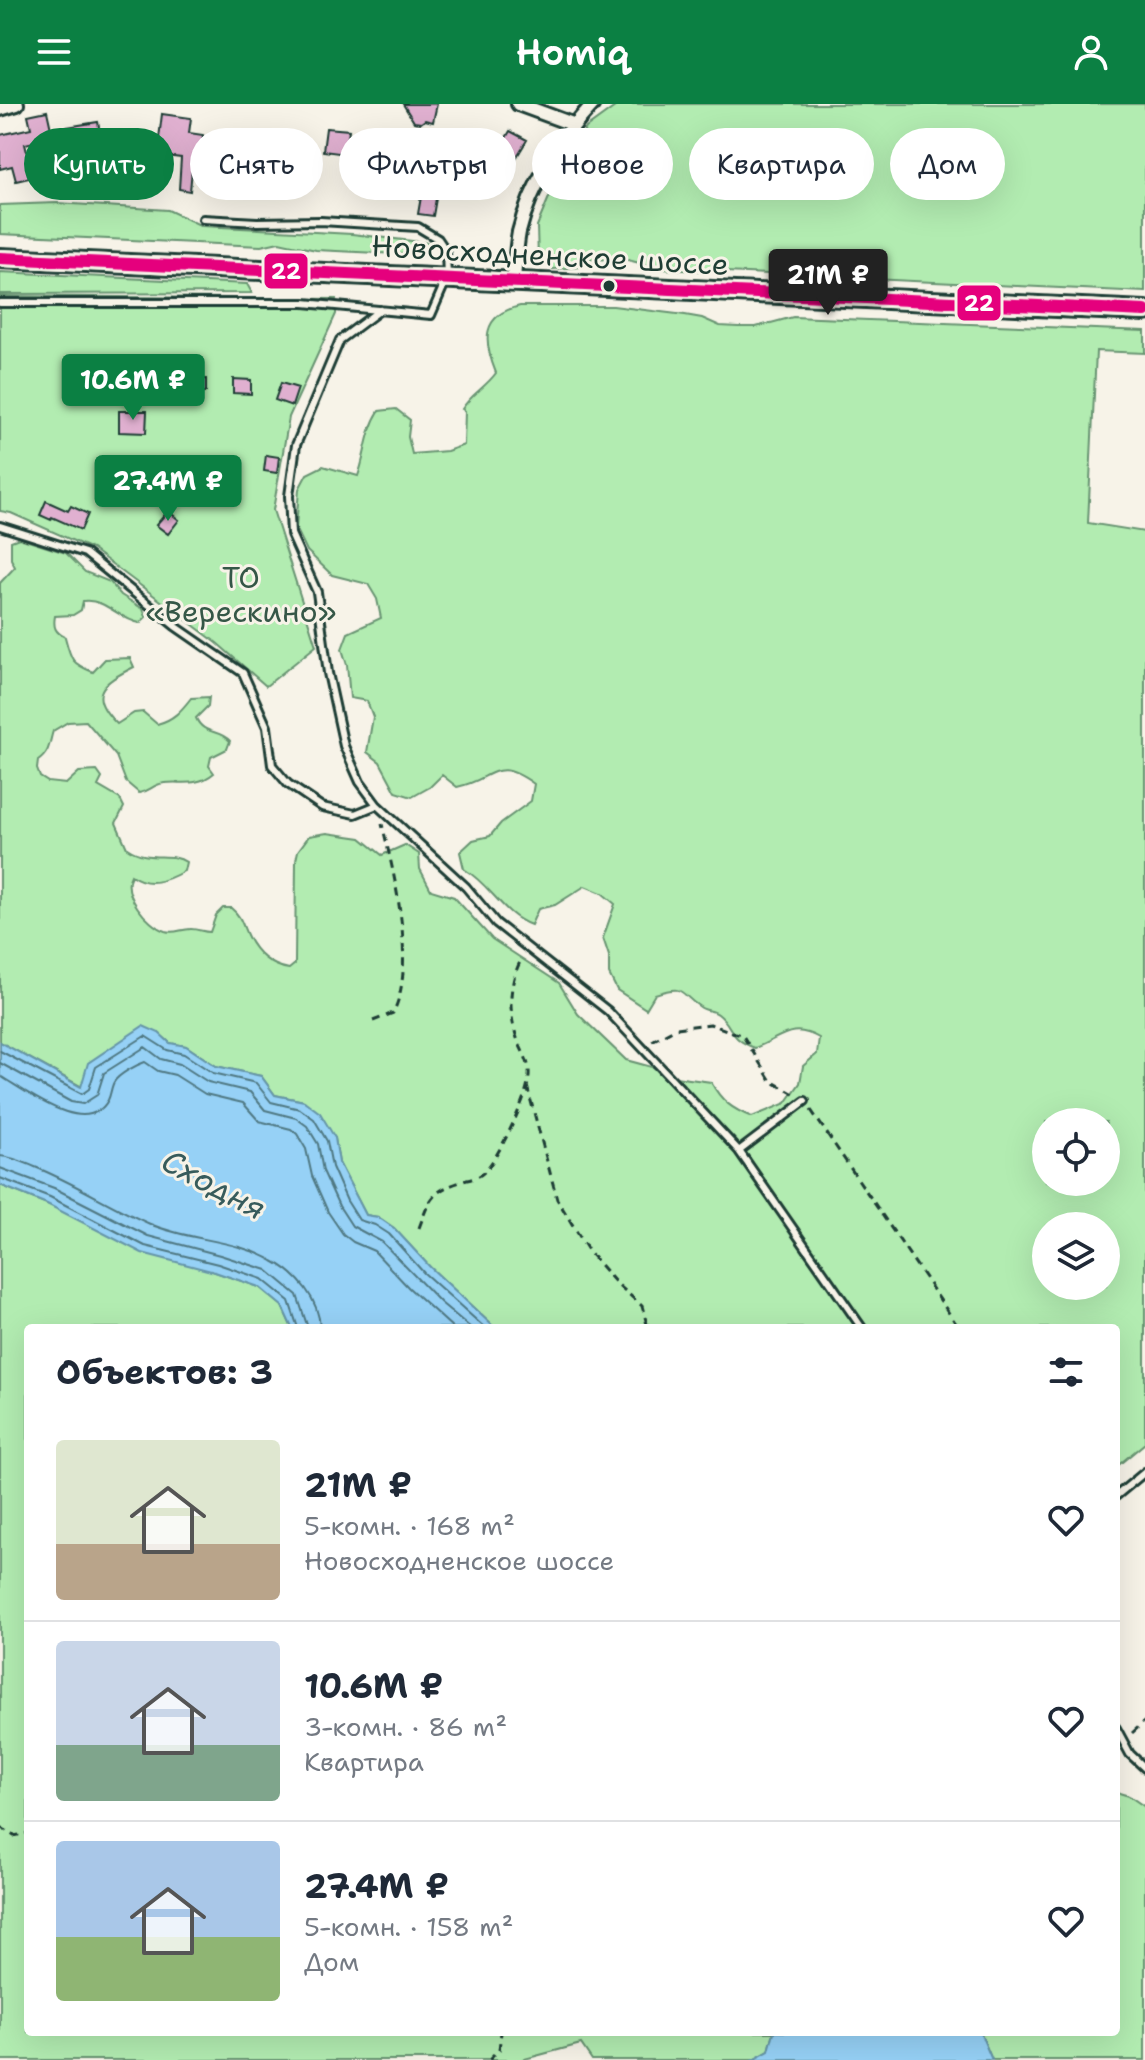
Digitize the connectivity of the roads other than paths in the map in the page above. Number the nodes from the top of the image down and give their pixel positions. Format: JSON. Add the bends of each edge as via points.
{"nodes":[{"id":1,"x":17,"y":104,"type":"edge"},
{"id":2,"x":518,"y":104,"type":"edge"},
{"id":3,"x":593,"y":104,"type":"edge"},
{"id":4,"x":0,"y":109,"type":"edge"},
{"id":5,"x":575,"y":125,"type":"junction"},
{"id":6,"x":203,"y":219,"type":"dead end"},
{"id":7,"x":0,"y":258,"type":"edge"},
{"id":8,"x":447,"y":278,"type":"junction"},
{"id":9,"x":514,"y":282,"type":"junction"},
{"id":10,"x":0,"y":303,"type":"edge"},
{"id":11,"x":380,"y":310,"type":"junction"},
{"id":12,"x":1145,"y":311,"type":"edge"},
{"id":13,"x":0,"y":526,"type":"edge"},
{"id":14,"x":377,"y":805,"type":"junction"},
{"id":15,"x":805,"y":1101,"type":"road end"},
{"id":16,"x":739,"y":1151,"type":"junction"},
{"id":17,"x":859,"y":1324,"type":"edge"},
{"id":18,"x":1145,"y":1472,"type":"edge"},
{"id":19,"x":1120,"y":1493,"type":"edge"},
{"id":20,"x":1120,"y":1735,"type":"edge"},
{"id":21,"x":1145,"y":1768,"type":"edge"}],
"edges":[{"from":1,"to":4,"type":"street"},
{"from":2,"to":5,"type":"street"},
{"from":3,"to":5,"type":"street"},
{"from":5,"to":9,"type":"street","via":[[528,205]]},
{"from":6,"to":8,"type":"lane","via":[[418,227],[446,251]]},
{"from":7,"to":8,"type":"main road","name":"Новосходненское шоссе"},
{"from":8,"to":9,"type":"main road","name":"Новосходненское шоссе"},
{"from":8,"to":11,"type":"lane","via":[[431,315]]},
{"from":9,"to":12,"type":"main road","name":"Новосходненское шоссе"},
{"from":10,"to":11,"type":"lane","via":[[304,303]]},
{"from":11,"to":14,"type":"lane","via":[[340,340],[296,445],[289,496],[291,534],[317,592],[344,746]]},
{"from":13,"to":14,"type":"lane","via":[[85,553],[243,673],[267,727],[272,765],[288,784],[322,807],[355,814]]},
{"from":14,"to":16,"type":"lane","via":[[466,887],[496,923],[608,1011]]},
{"from":15,"to":16,"type":"lane"},
{"from":16,"to":17,"type":"lane"},
{"from":18,"to":19,"type":"lane"},
{"from":20,"to":21,"type":"lane"}]}
